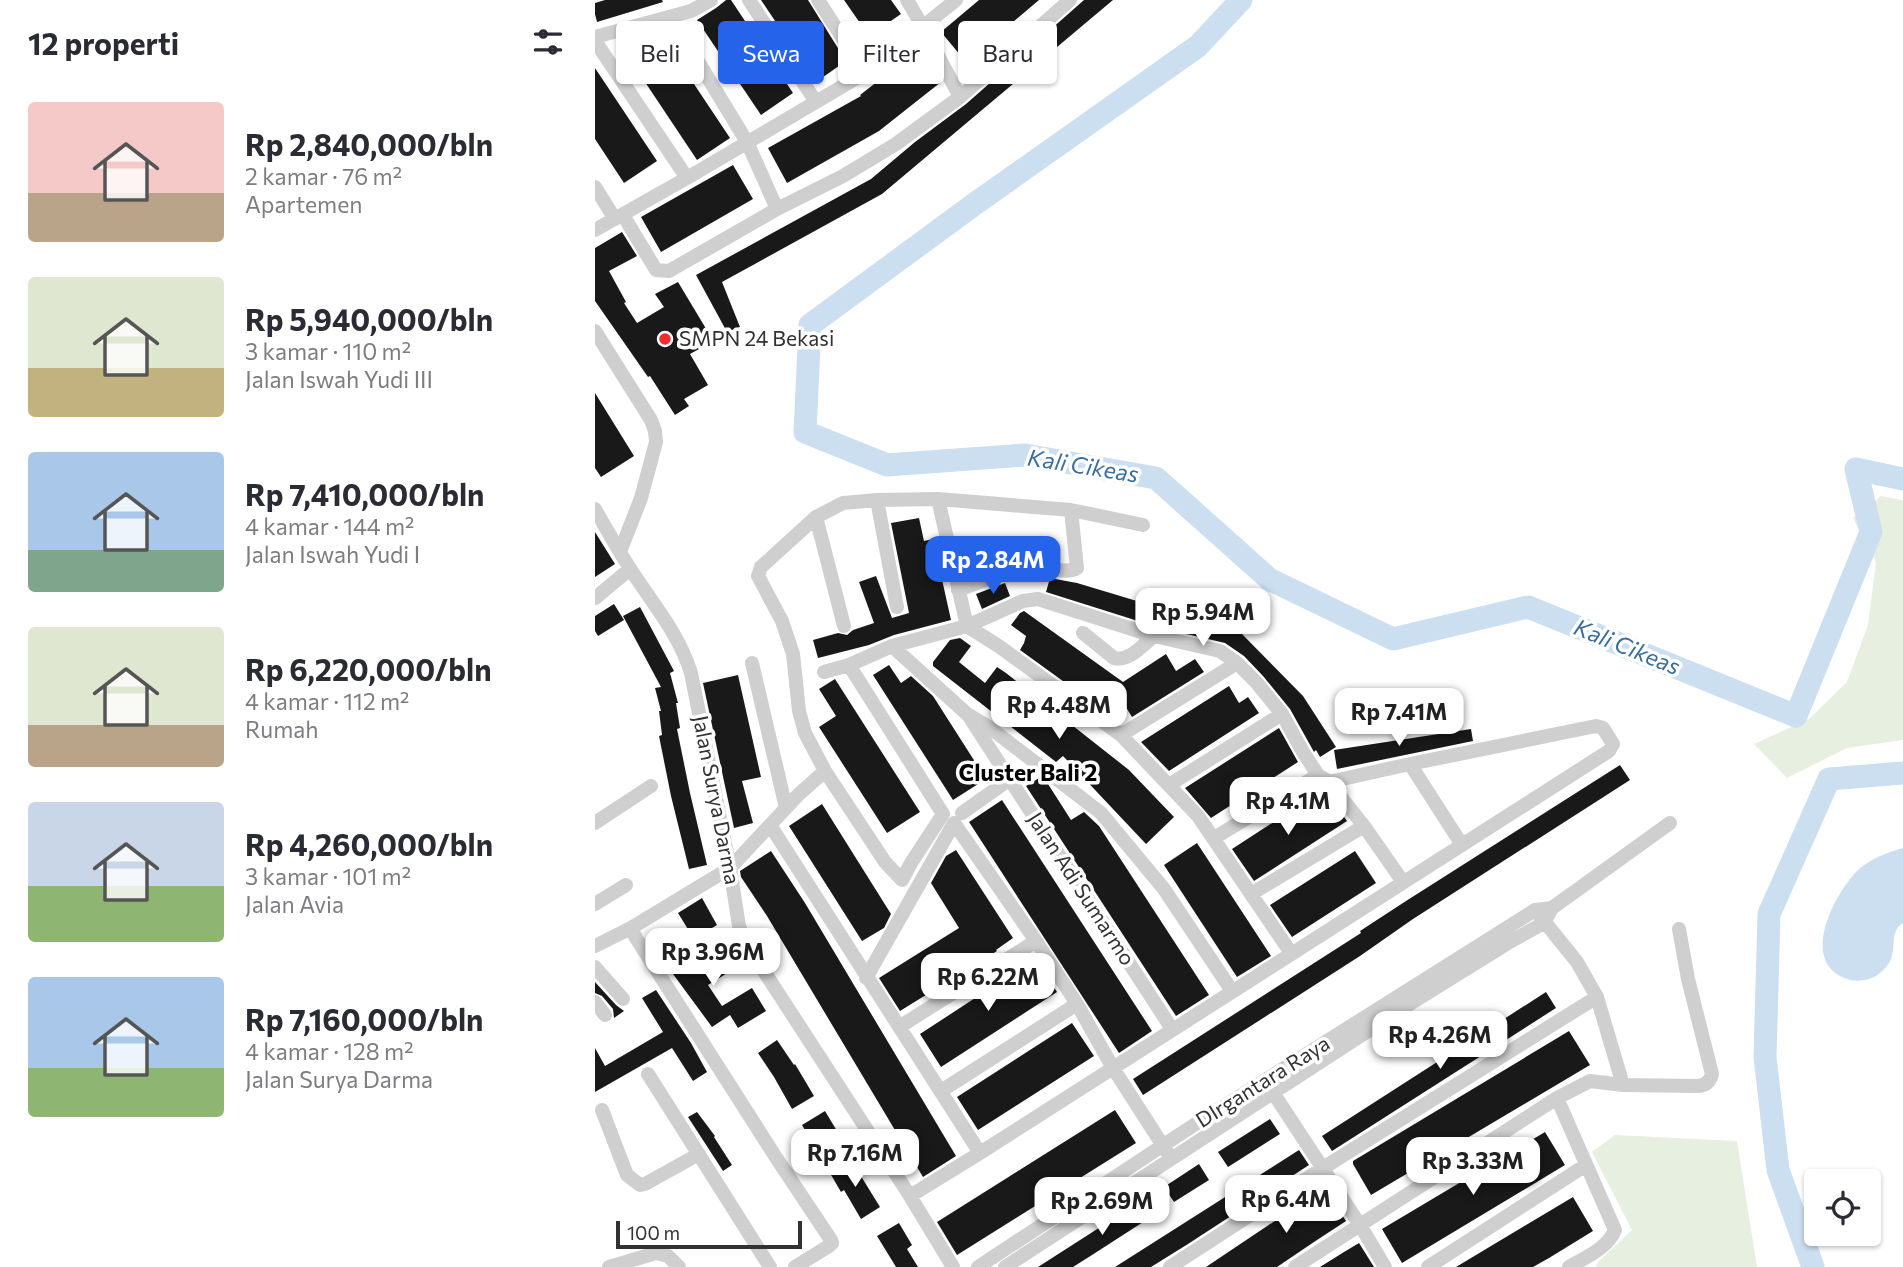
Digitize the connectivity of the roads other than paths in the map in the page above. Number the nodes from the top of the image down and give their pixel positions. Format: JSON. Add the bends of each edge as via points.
{"nodes":[{"id":1,"x":711,"y":0,"type":"edge"},
{"id":2,"x":748,"y":0,"type":"edge"},
{"id":3,"x":818,"y":0,"type":"edge"},
{"id":4,"x":907,"y":0,"type":"edge"},
{"id":5,"x":956,"y":0,"type":"edge"},
{"id":6,"x":1070,"y":0,"type":"edge"},
{"id":7,"x":671,"y":17,"type":"junction"},
{"id":8,"x":919,"y":21,"type":"edge"},
{"id":9,"x":930,"y":21,"type":"edge"},
{"id":10,"x":838,"y":31,"type":"edge"},
{"id":11,"x":595,"y":39,"type":"edge"},
{"id":12,"x":944,"y":67,"type":"edge"},
{"id":13,"x":846,"y":84,"type":"edge"},
{"id":14,"x":960,"y":97,"type":"junction"},
{"id":15,"x":815,"y":102,"type":"junction"},
{"id":16,"x":747,"y":142,"type":"junction"},
{"id":17,"x":687,"y":178,"type":"junction"},
{"id":18,"x":595,"y":187,"type":"edge"},
{"id":19,"x":777,"y":209,"type":"junction"},
{"id":20,"x":619,"y":217,"type":"junction"},
{"id":21,"x":595,"y":230,"type":"edge"},
{"id":22,"x":595,"y":331,"type":"edge"},
{"id":23,"x":938,"y":499,"type":"junction"},
{"id":24,"x":877,"y":500,"type":"junction"},
{"id":25,"x":595,"y":509,"type":"edge"},
{"id":26,"x":1071,"y":510,"type":"junction"},
{"id":27,"x":816,"y":517,"type":"junction"},
{"id":28,"x":1143,"y":525,"type":"dead end"},
{"id":29,"x":620,"y":552,"type":"junction"},
{"id":30,"x":631,"y":569,"type":"junction"},
{"id":31,"x":958,"y":590,"type":"junction"},
{"id":32,"x":595,"y":598,"type":"edge"},
{"id":33,"x":897,"y":607,"type":"dead end"},
{"id":34,"x":844,"y":626,"type":"dead end"},
{"id":35,"x":967,"y":626,"type":"junction"},
{"id":36,"x":1083,"y":633,"type":"dead end"},
{"id":37,"x":1154,"y":636,"type":"junction"},
{"id":38,"x":892,"y":646,"type":"junction"},
{"id":39,"x":752,"y":663,"type":"dead end"},
{"id":40,"x":1237,"y":663,"type":"junction"},
{"id":41,"x":849,"y":665,"type":"junction"},
{"id":42,"x":824,"y":672,"type":"dead end"},
{"id":43,"x":967,"y":714,"type":"junction"},
{"id":44,"x":1282,"y":714,"type":"junction"},
{"id":45,"x":1121,"y":735,"type":"junction"},
{"id":46,"x":1410,"y":764,"type":"junction"},
{"id":47,"x":825,"y":771,"type":"junction"},
{"id":48,"x":1010,"y":779,"type":"junction"},
{"id":49,"x":1324,"y":779,"type":"junction"},
{"id":50,"x":1169,"y":785,"type":"junction"},
{"id":51,"x":651,"y":786,"type":"dead end"},
{"id":52,"x":786,"y":808,"type":"junction"},
{"id":53,"x":963,"y":813,"type":"dead end"},
{"id":54,"x":595,"y":823,"type":"edge"},
{"id":55,"x":1671,"y":824,"type":"dead end"},
{"id":56,"x":770,"y":825,"type":"junction"},
{"id":57,"x":1364,"y":826,"type":"junction"},
{"id":58,"x":1214,"y":838,"type":"junction"},
{"id":59,"x":1462,"y":845,"type":"junction"},
{"id":60,"x":730,"y":868,"type":"junction"},
{"id":61,"x":1403,"y":882,"type":"junction"},
{"id":62,"x":626,"y":884,"type":"dead end"},
{"id":63,"x":1251,"y":894,"type":"junction"},
{"id":64,"x":595,"y":904,"type":"edge"},
{"id":65,"x":1552,"y":908,"type":"junction"},
{"id":66,"x":1535,"y":910,"type":"junction"},
{"id":67,"x":1544,"y":923,"type":"junction"},
{"id":68,"x":631,"y":928,"type":"junction"},
{"id":69,"x":1679,"y":929,"type":"dead end"},
{"id":70,"x":1037,"y":941,"type":"junction"},
{"id":71,"x":596,"y":943,"type":"edge"},
{"id":72,"x":1291,"y":953,"type":"junction"},
{"id":73,"x":595,"y":967,"type":"edge"},
{"id":74,"x":866,"y":978,"type":"junction"},
{"id":75,"x":1232,"y":991,"type":"junction"},
{"id":76,"x":1597,"y":997,"type":"junction"},
{"id":77,"x":622,"y":999,"type":"dead end"},
{"id":78,"x":1405,"y":1000,"type":"junction"},
{"id":79,"x":595,"y":1002,"type":"edge"},
{"id":80,"x":1077,"y":1004,"type":"junction"},
{"id":81,"x":605,"y":1015,"type":"dead end"},
{"id":82,"x":899,"y":1027,"type":"junction"},
{"id":83,"x":1172,"y":1029,"type":"junction"},
{"id":84,"x":1113,"y":1068,"type":"junction"},
{"id":85,"x":648,"y":1074,"type":"dead end"},
{"id":86,"x":1623,"y":1085,"type":"junction"},
{"id":87,"x":1269,"y":1088,"type":"junction"},
{"id":88,"x":941,"y":1091,"type":"junction"},
{"id":89,"x":1557,"y":1098,"type":"junction"},
{"id":90,"x":602,"y":1110,"type":"dead end"},
{"id":91,"x":1163,"y":1145,"type":"junction"},
{"id":92,"x":980,"y":1153,"type":"junction"},
{"id":93,"x":699,"y":1154,"type":"junction"},
{"id":94,"x":1171,"y":1159,"type":"junction"},
{"id":95,"x":1586,"y":1165,"type":"junction"},
{"id":96,"x":1323,"y":1168,"type":"junction"},
{"id":97,"x":1088,"y":1193,"type":"junction"},
{"id":98,"x":910,"y":1196,"type":"junction"},
{"id":99,"x":1097,"y":1207,"type":"junction"},
{"id":100,"x":1360,"y":1225,"type":"junction"},
{"id":101,"x":610,"y":1267,"type":"edge"},
{"id":102,"x":679,"y":1267,"type":"edge"},
{"id":103,"x":770,"y":1267,"type":"edge"},
{"id":104,"x":795,"y":1267,"type":"edge"},
{"id":105,"x":953,"y":1267,"type":"edge"},
{"id":106,"x":978,"y":1267,"type":"edge"},
{"id":107,"x":1005,"y":1267,"type":"edge"},
{"id":108,"x":1170,"y":1267,"type":"edge"},
{"id":109,"x":1295,"y":1267,"type":"edge"},
{"id":110,"x":1385,"y":1267,"type":"edge"},
{"id":111,"x":1428,"y":1267,"type":"edge"},
{"id":112,"x":1569,"y":1267,"type":"edge"}],
"edges":[{"from":1,"to":7,"type":"street"},
{"from":2,"to":15,"type":"street"},
{"from":3,"to":10,"type":"street"},
{"from":4,"to":8,"type":"street"},
{"from":5,"to":9,"type":"street"},
{"from":6,"to":14,"type":"street"},
{"from":7,"to":11,"type":"street"},
{"from":7,"to":16,"type":"street"},
{"from":11,"to":17,"type":"street"},
{"from":12,"to":14,"type":"street"},
{"from":13,"to":15,"type":"street"},
{"from":14,"to":19,"type":"street","via":[[896,144]]},
{"from":15,"to":16,"type":"street"},
{"from":16,"to":17,"type":"street"},
{"from":16,"to":19,"type":"street"},
{"from":17,"to":20,"type":"street"},
{"from":18,"to":20,"type":"street"},
{"from":19,"to":20,"type":"street","via":[[669,271],[656,270]]},
{"from":20,"to":21,"type":"street"},
{"from":22,"to":29,"type":"street","via":[[655,431],[641,498]]},
{"from":23,"to":24,"type":"street"},
{"from":23,"to":26,"type":"street"},
{"from":23,"to":31,"type":"street"},
{"from":24,"to":27,"type":"street","via":[[843,503]]},
{"from":24,"to":33,"type":"street"},
{"from":25,"to":29,"type":"street","name":"Jalan Surya Darma"},
{"from":26,"to":28,"type":"street"},
{"from":26,"to":31,"type":"street","via":[[1077,568],[1017,570]]},
{"from":27,"to":34,"type":"street"},
{"from":27,"to":47,"type":"street","via":[[761,567],[758,576],[782,621],[793,654],[802,722]]},
{"from":29,"to":30,"type":"street","name":"Jalan Surya Darma"},
{"from":30,"to":32,"type":"street"},
{"from":30,"to":60,"type":"street","name":"Jalan Surya Darma","via":[[686,656]]},
{"from":31,"to":35,"type":"street"},
{"from":35,"to":37,"type":"street","via":[[1038,599]]},
{"from":35,"to":38,"type":"street"},
{"from":35,"to":45,"type":"street"},
{"from":36,"to":37,"type":"street","via":[[1120,659]]},
{"from":37,"to":40,"type":"street","via":[[1220,651]]},
{"from":38,"to":41,"type":"street"},
{"from":38,"to":43,"type":"street"},
{"from":39,"to":52,"type":"street"},
{"from":40,"to":44,"type":"street"},
{"from":40,"to":45,"type":"street"},
{"from":41,"to":42,"type":"street"},
{"from":41,"to":47,"type":"street","via":[[943,814],[902,880]]},
{"from":43,"to":48,"type":"street","name":"Jalan Adi Sumarmo"},
{"from":43,"to":75,"type":"street","via":[[1101,813],[1164,889]]},
{"from":44,"to":49,"type":"street"},
{"from":44,"to":50,"type":"street"},
{"from":45,"to":50,"type":"street"},
{"from":46,"to":49,"type":"street"},
{"from":46,"to":59,"type":"street"},
{"from":46,"to":59,"type":"street","via":[[1603,728],[1613,744],[1609,751]]},
{"from":47,"to":52,"type":"street"},
{"from":48,"to":53,"type":"street"},
{"from":48,"to":83,"type":"street","name":"Jalan Adi Sumarmo"},
{"from":49,"to":57,"type":"street"},
{"from":49,"to":58,"type":"street"},
{"from":50,"to":58,"type":"street"},
{"from":51,"to":54,"type":"street"},
{"from":52,"to":56,"type":"street"},
{"from":55,"to":65,"type":"street","name":"DIrgantara Raya"},
{"from":56,"to":60,"type":"street"},
{"from":56,"to":74,"type":"street"},
{"from":57,"to":61,"type":"street"},
{"from":57,"to":63,"type":"street"},
{"from":58,"to":63,"type":"street"},
{"from":59,"to":61,"type":"street"},
{"from":60,"to":68,"type":"street"},
{"from":60,"to":98,"type":"street","name":"Jalan Surya Darma","via":[[745,942]]},
{"from":61,"to":72,"type":"street"},
{"from":62,"to":64,"type":"street"},
{"from":63,"to":72,"type":"street"},
{"from":65,"to":66,"type":"street","name":"DIrgantara Raya"},
{"from":65,"to":67,"type":"street","name":"DIrgantara Raya"},
{"from":66,"to":67,"type":"street"},
{"from":66,"to":78,"type":"street","name":"DIrgantara Raya"},
{"from":67,"to":76,"type":"street","via":[[1577,962]]},
{"from":67,"to":78,"type":"street","name":"DIrgantara Raya"},
{"from":68,"to":71,"type":"street"},
{"from":68,"to":104,"type":"street","via":[[831,1240]]},
{"from":69,"to":86,"type":"street","via":[[1710,1080],[1701,1086]]},
{"from":70,"to":74,"type":"street","via":[[954,823]]},
{"from":70,"to":80,"type":"street"},
{"from":70,"to":82,"type":"street"},
{"from":72,"to":75,"type":"street"},
{"from":73,"to":77,"type":"street"},
{"from":74,"to":82,"type":"street"},
{"from":75,"to":83,"type":"street"},
{"from":76,"to":86,"type":"street"},
{"from":76,"to":96,"type":"street"},
{"from":78,"to":87,"type":"street","name":"DIrgantara Raya"},
{"from":79,"to":81,"type":"street"},
{"from":80,"to":84,"type":"street"},
{"from":80,"to":88,"type":"street"},
{"from":82,"to":88,"type":"street"},
{"from":83,"to":84,"type":"street"},
{"from":84,"to":91,"type":"street"},
{"from":84,"to":92,"type":"street"},
{"from":85,"to":93,"type":"street"},
{"from":86,"to":89,"type":"street","via":[[1590,1081]]},
{"from":87,"to":91,"type":"street","name":"DIrgantara Raya"},
{"from":87,"to":94,"type":"street","name":"DIrgantara Raya"},
{"from":87,"to":96,"type":"street"},
{"from":88,"to":92,"type":"street"},
{"from":89,"to":95,"type":"street"},
{"from":89,"to":100,"type":"street"},
{"from":90,"to":93,"type":"street","via":[[627,1175],[640,1185]]},
{"from":91,"to":94,"type":"street"},
{"from":91,"to":97,"type":"street","name":"DIrgantara Raya"},
{"from":92,"to":98,"type":"street"},
{"from":93,"to":103,"type":"street"},
{"from":94,"to":99,"type":"street","name":"DIrgantara Raya"},
{"from":95,"to":111,"type":"street"},
{"from":95,"to":112,"type":"street","via":[[1615,1230],[1602,1247]]},
{"from":96,"to":100,"type":"street"},
{"from":96,"to":108,"type":"street"},
{"from":97,"to":99,"type":"street"},
{"from":97,"to":106,"type":"street","name":"DIrgantara Raya"},
{"from":98,"to":105,"type":"street","name":"Jalan Surya Darma"},
{"from":99,"to":107,"type":"street","name":"DIrgantara Raya"},
{"from":100,"to":109,"type":"street"},
{"from":100,"to":110,"type":"street"},
{"from":101,"to":102,"type":"street","via":[[664,1253]]}]}
